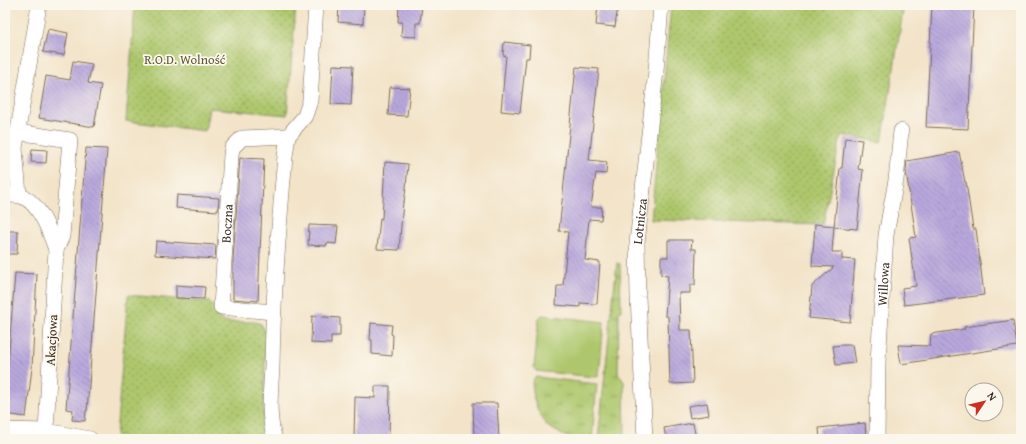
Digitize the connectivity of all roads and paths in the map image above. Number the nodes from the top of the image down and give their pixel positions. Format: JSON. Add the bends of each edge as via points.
{"nodes":[{"id":1,"x":38,"y":5,"type":"edge"},
{"id":2,"x":316,"y":5,"type":"edge"},
{"id":3,"x":661,"y":5,"type":"edge"},
{"id":4,"x":900,"y":130,"type":"dead end"},
{"id":5,"x":17,"y":132,"type":"junction"},
{"id":6,"x":288,"y":136,"type":"junction"},
{"id":7,"x":12,"y":195,"type":"edge"},
{"id":8,"x":56,"y":250,"type":"junction"},
{"id":9,"x":273,"y":312,"type":"junction"},
{"id":10,"x":5,"y":430,"type":"edge"},
{"id":11,"x":46,"y":431,"type":"junction"},
{"id":12,"x":90,"y":439,"type":"edge"},
{"id":13,"x":275,"y":439,"type":"edge"},
{"id":14,"x":645,"y":439,"type":"edge"},
{"id":15,"x":878,"y":439,"type":"edge"}],
"edges":[{"from":1,"to":5,"type":"street"},
{"from":2,"to":6,"type":"street","via":[[310,101],[305,116]]},
{"from":3,"to":14,"type":"street","name":"Lotnicza","via":[[637,243]]},
{"from":4,"to":15,"type":"street","name":"Willowa","via":[[896,180],[886,235],[878,362]]},
{"from":5,"to":7,"type":"street"},
{"from":5,"to":8,"type":"street","name":"Akacjowa","via":[[70,140],[62,236]]},
{"from":6,"to":9,"type":"street","via":[[284,156]]},
{"from":6,"to":9,"type":"street","name":"Boczna","via":[[242,138],[232,148],[231,155],[221,307]]},
{"from":7,"to":8,"type":"street","name":"Akacjowa","via":[[25,198],[42,217]]},
{"from":8,"to":11,"type":"street","name":"Akacjowa"},
{"from":9,"to":13,"type":"street","via":[[271,425]]},
{"from":10,"to":11,"type":"street"},
{"from":11,"to":12,"type":"street"}]}
